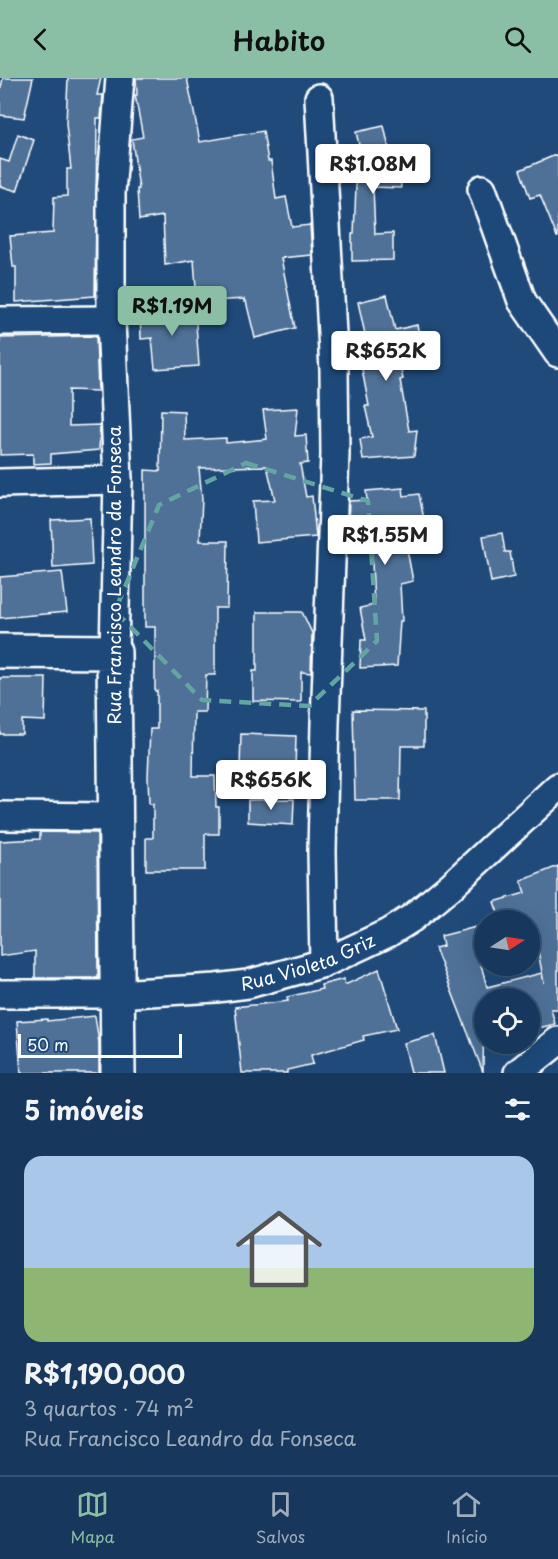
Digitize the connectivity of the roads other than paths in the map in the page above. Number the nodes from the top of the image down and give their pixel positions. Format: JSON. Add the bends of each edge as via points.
{"nodes":[{"id":1,"x":120,"y":78,"type":"edge"},
{"id":2,"x":320,"y":98,"type":"dead end"},
{"id":3,"x":482,"y":189,"type":"dead end"},
{"id":4,"x":111,"y":320,"type":"junction"},
{"id":5,"x":0,"y":321,"type":"edge"},
{"id":6,"x":558,"y":353,"type":"edge"},
{"id":7,"x":118,"y":480,"type":"junction"},
{"id":8,"x":0,"y":483,"type":"edge"},
{"id":9,"x":0,"y":651,"type":"edge"},
{"id":10,"x":114,"y":652,"type":"junction"},
{"id":11,"x":558,"y":787,"type":"edge"},
{"id":12,"x":0,"y":816,"type":"edge"},
{"id":13,"x":116,"y":817,"type":"junction"},
{"id":14,"x":324,"y":963,"type":"junction"},
{"id":15,"x":0,"y":994,"type":"edge"},
{"id":16,"x":116,"y":994,"type":"junction"},
{"id":17,"x":558,"y":1041,"type":"edge"},
{"id":18,"x":118,"y":1073,"type":"edge"},
{"id":19,"x":518,"y":1073,"type":"edge"}],
"edges":[{"from":1,"to":4,"type":"street","name":"Rua Francisco Leandro da Fonseca","via":[[111,193]]},
{"from":2,"to":14,"type":"street","via":[[335,454],[322,851]]},
{"from":3,"to":6,"type":"street","via":[[522,300]]},
{"from":4,"to":5,"type":"street"},
{"from":4,"to":7,"type":"street","name":"Rua Francisco Leandro da Fonseca"},
{"from":7,"to":8,"type":"street"},
{"from":7,"to":10,"type":"street","name":"Rua Francisco Leandro da Fonseca"},
{"from":9,"to":10,"type":"main road"},
{"from":10,"to":13,"type":"main road","name":"Rua Francisco Leandro da Fonseca"},
{"from":11,"to":14,"type":"street","name":"Rua Violeta Griz","via":[[412,918]]},
{"from":12,"to":13,"type":"street"},
{"from":13,"to":16,"type":"main road","name":"Rua Francisco Leandro da Fonseca"},
{"from":14,"to":16,"type":"street","name":"Rua Violeta Griz","via":[[248,984]]},
{"from":15,"to":16,"type":"street","name":"Rua Violeta Griz"},
{"from":16,"to":18,"type":"main road","name":"Rua Francisco Leandro da Fonseca"},
{"from":17,"to":19,"type":"street"}]}
